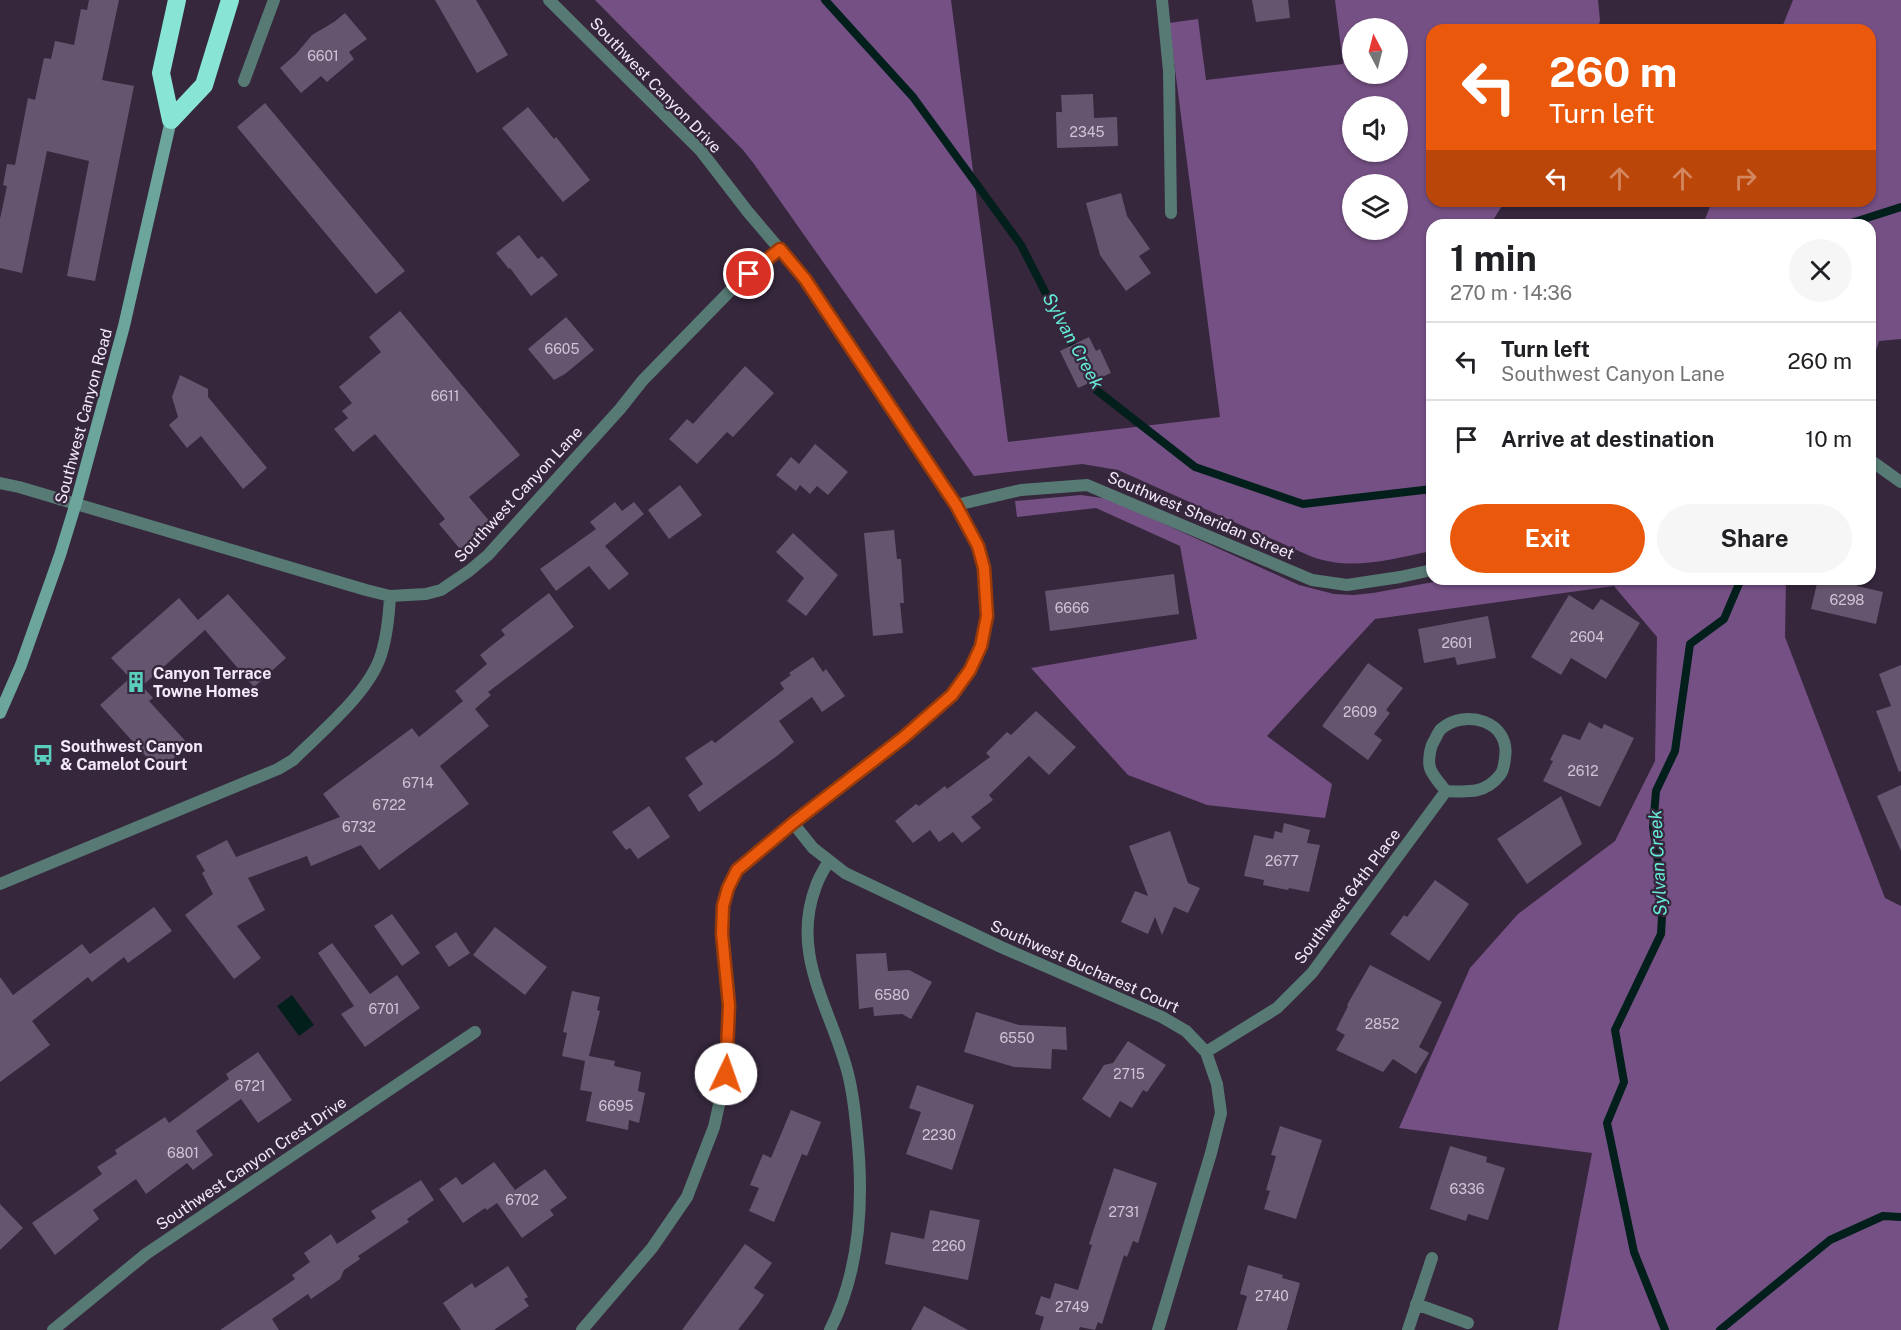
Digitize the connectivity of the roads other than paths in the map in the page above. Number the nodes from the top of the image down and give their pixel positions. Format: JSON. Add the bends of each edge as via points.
{"nodes":[{"id":1,"x":177,"y":0,"type":"edge"},
{"id":2,"x":230,"y":0,"type":"edge"},
{"id":3,"x":274,"y":0,"type":"edge"},
{"id":4,"x":549,"y":0,"type":"edge"},
{"id":5,"x":1162,"y":0,"type":"edge"},
{"id":6,"x":244,"y":81,"type":"dead end"},
{"id":7,"x":171,"y":120,"type":"junction"},
{"id":8,"x":1171,"y":213,"type":"dead end"},
{"id":9,"x":780,"y":249,"type":"junction"},
{"id":10,"x":1876,"y":464,"type":"edge"},
{"id":11,"x":1901,"y":482,"type":"edge"},
{"id":12,"x":0,"y":483,"type":"edge"},
{"id":13,"x":76,"y":503,"type":"junction"},
{"id":14,"x":956,"y":505,"type":"junction"},
{"id":15,"x":1426,"y":571,"type":"edge"},
{"id":16,"x":390,"y":596,"type":"junction"},
{"id":17,"x":0,"y":713,"type":"edge"},
{"id":18,"x":1446,"y":791,"type":"junction"},
{"id":19,"x":793,"y":823,"type":"junction"},
{"id":20,"x":829,"y":861,"type":"junction"},
{"id":21,"x":0,"y":884,"type":"edge"},
{"id":22,"x":475,"y":1032,"type":"dead end"},
{"id":23,"x":1206,"y":1052,"type":"junction"},
{"id":24,"x":1432,"y":1258,"type":"dead end"},
{"id":25,"x":1416,"y":1304,"type":"junction"},
{"id":26,"x":1468,"y":1323,"type":"dead end"},
{"id":27,"x":53,"y":1330,"type":"edge"},
{"id":28,"x":582,"y":1330,"type":"edge"},
{"id":29,"x":830,"y":1330,"type":"edge"},
{"id":30,"x":1158,"y":1330,"type":"edge"},
{"id":31,"x":1408,"y":1330,"type":"edge"}],
"edges":[{"from":1,"to":7,"type":"highway","via":[[161,73]]},
{"from":2,"to":7,"type":"highway","via":[[204,86]]},
{"from":3,"to":6,"type":"street"},
{"from":4,"to":9,"type":"street","name":"Southwest Canyon Drive","via":[[701,150]]},
{"from":5,"to":8,"type":"street","via":[[1169,71]]},
{"from":7,"to":13,"type":"main road","name":"Southwest Canyon Road","via":[[124,326]]},
{"from":9,"to":14,"type":"street","name":"Southwest Canyon Drive","via":[[805,279]]},
{"from":9,"to":16,"type":"street","name":"Southwest Canyon Lane","via":[[731,290],[643,380],[488,555],[441,590]]},
{"from":10,"to":11,"type":"street"},
{"from":12,"to":13,"type":"street","name":"Southwest Canyon Lane"},
{"from":13,"to":16,"type":"street","name":"Southwest Canyon Lane"},
{"from":13,"to":17,"type":"main road","name":"Southwest Canyon Road","via":[[21,666]]},
{"from":14,"to":15,"type":"street","name":"Southwest Sheridan Street","via":[[1021,490],[1087,484],[1312,580],[1347,585]]},
{"from":14,"to":19,"type":"street","name":"Southwest Canyon Drive","via":[[978,546],[984,568],[987,616],[981,646],[970,670],[952,695],[904,737]]},
{"from":16,"to":21,"type":"street","via":[[386,639],[374,673],[364,688],[292,760]]},
{"from":18,"to":18,"type":"street","via":[[1471,792],[1492,785],[1504,770],[1507,749],[1504,737],[1493,726],[1476,719],[1458,720],[1441,729],[1431,746],[1430,768]]},
{"from":18,"to":23,"type":"street","name":"Southwest 64th Place","via":[[1312,973],[1277,1008]]},
{"from":19,"to":20,"type":"street","name":"Southwest Bucharest Court"},
{"from":19,"to":28,"type":"street","name":"Southwest Canyon Drive","via":[[737,870],[728,888],[722,934],[729,1005],[726,1074],[714,1127],[687,1197],[652,1248]]},
{"from":20,"to":23,"type":"street","name":"Southwest Bucharest Court","via":[[845,873],[1001,947],[1162,1017],[1186,1031]]},
{"from":20,"to":29,"type":"street","via":[[812,898],[808,955],[847,1070],[858,1144],[861,1204],[848,1287]]},
{"from":22,"to":27,"type":"street","name":"Southwest Canyon Crest Drive","via":[[146,1254]]},
{"from":23,"to":30,"type":"street","name":"Southwest Bucharest Court","via":[[1217,1084],[1221,1113]]},
{"from":24,"to":25,"type":"street"},
{"from":25,"to":26,"type":"street"},
{"from":25,"to":31,"type":"street"}]}
